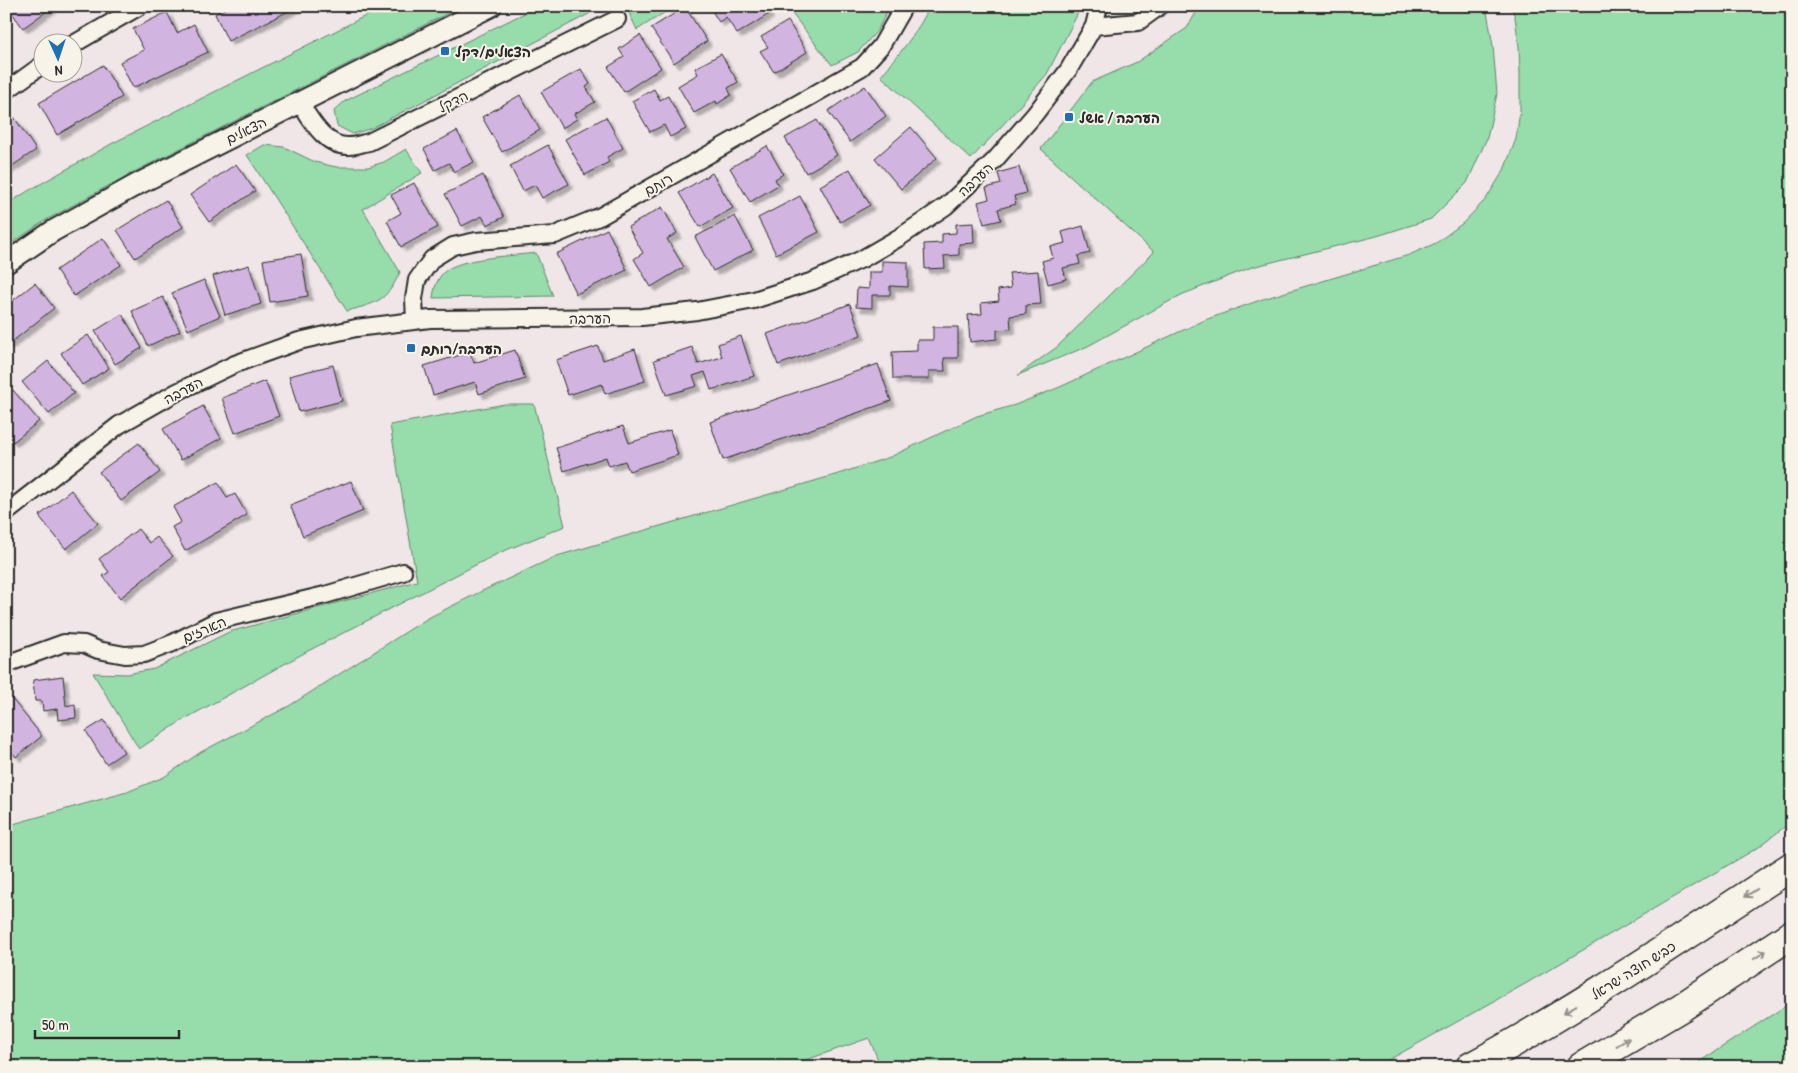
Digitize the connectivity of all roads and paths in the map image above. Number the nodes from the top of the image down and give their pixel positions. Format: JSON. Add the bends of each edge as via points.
{"nodes":[{"id":1,"x":140,"y":6,"type":"edge"},
{"id":2,"x":491,"y":6,"type":"edge"},
{"id":3,"x":904,"y":6,"type":"edge"},
{"id":4,"x":1099,"y":6,"type":"edge"},
{"id":5,"x":1160,"y":6,"type":"edge"},
{"id":6,"x":617,"y":19,"type":"dead end"},
{"id":7,"x":1094,"y":26,"type":"junction"},
{"id":8,"x":82,"y":39,"type":"edge"},
{"id":9,"x":32,"y":72,"type":"edge"},
{"id":10,"x":6,"y":91,"type":"edge"},
{"id":11,"x":300,"y":103,"type":"junction"},
{"id":12,"x":6,"y":263,"type":"edge"},
{"id":13,"x":416,"y":321,"type":"junction"},
{"id":14,"x":6,"y":513,"type":"edge"},
{"id":15,"x":403,"y":572,"type":"dead end"},
{"id":16,"x":6,"y":664,"type":"edge"},
{"id":17,"x":1792,"y":866,"type":"edge"},
{"id":18,"x":1792,"y":934,"type":"edge"},
{"id":19,"x":1470,"y":1067,"type":"edge"},
{"id":20,"x":1581,"y":1067,"type":"edge"}],
"edges":[{"from":1,"to":8,"type":"street"},
{"from":2,"to":11,"type":"street","name":"הצאלים"},
{"from":3,"to":13,"type":"street","name":"רותם","via":[[882,46],[862,67],[600,216],[556,234],[453,246],[432,259],[417,280],[414,300]]},
{"from":4,"to":7,"type":"street","name":"הערבה"},
{"from":5,"to":7,"type":"street","via":[[1138,22]]},
{"from":6,"to":11,"type":"street","name":"הדקל","via":[[369,142],[349,146],[332,143]]},
{"from":7,"to":13,"type":"street","name":"הערבה","via":[[1070,69],[1035,114],[995,160],[946,206],[862,259],[813,281],[754,300],[642,318]]},
{"from":9,"to":10,"type":"street"},
{"from":11,"to":12,"type":"street","name":"הצאלים","via":[[127,190],[53,231]]},
{"from":13,"to":14,"type":"street","name":"הערבה","via":[[356,328],[299,341],[235,364],[120,425]]},
{"from":15,"to":16,"type":"street","name":"הארזים","via":[[216,621],[144,654],[125,655],[84,644],[64,643]]},
{"from":17,"to":19,"type":"highway","name":"כביש חוצה ישראל","one_way":true,"via":[[1637,968]]},
{"from":20,"to":18,"type":"highway","one_way":true,"via":[[1682,1007]]}]}
